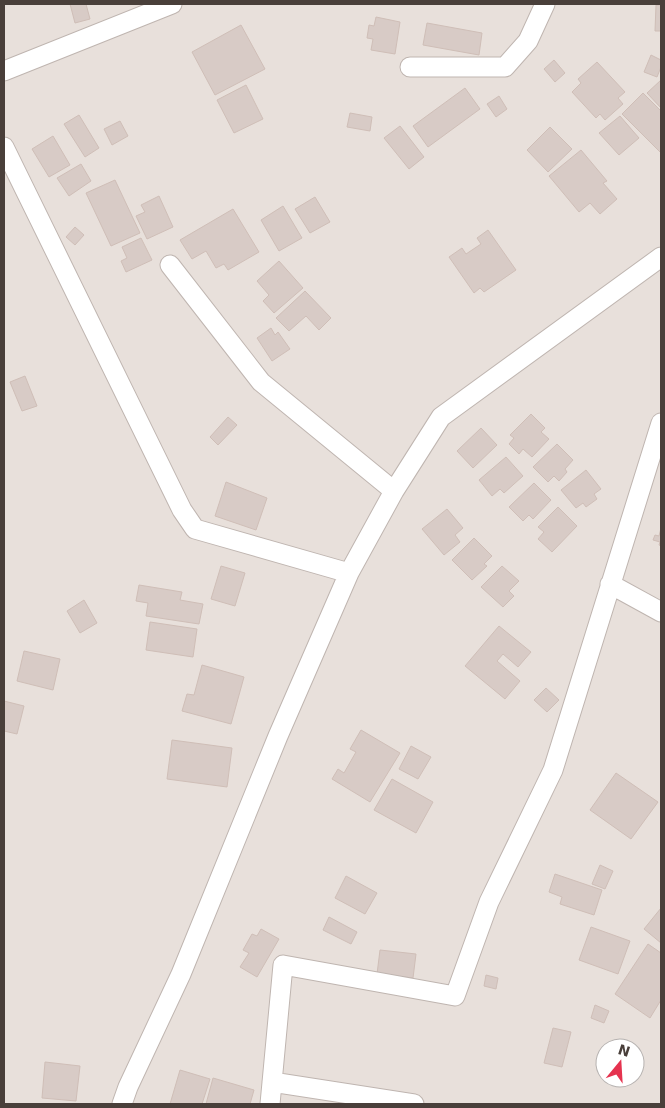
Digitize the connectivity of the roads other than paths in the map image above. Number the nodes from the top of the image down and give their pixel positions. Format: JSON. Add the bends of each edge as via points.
{"nodes":[{"id":1,"x":172,"y":4,"type":"edge"},
{"id":2,"x":545,"y":4,"type":"edge"},
{"id":3,"x":410,"y":67,"type":"dead end"},
{"id":4,"x":4,"y":71,"type":"edge"},
{"id":5,"x":4,"y":147,"type":"edge"},
{"id":6,"x":661,"y":257,"type":"edge"},
{"id":7,"x":170,"y":265,"type":"dead end"},
{"id":8,"x":661,"y":423,"type":"edge"},
{"id":9,"x":394,"y":491,"type":"junction"},
{"id":10,"x":349,"y":573,"type":"junction"},
{"id":11,"x":610,"y":584,"type":"junction"},
{"id":12,"x":661,"y":612,"type":"edge"},
{"id":13,"x":272,"y":1082,"type":"junction"},
{"id":14,"x":122,"y":1104,"type":"edge"},
{"id":15,"x":270,"y":1104,"type":"edge"},
{"id":16,"x":414,"y":1104,"type":"edge"}],
"edges":[{"from":1,"to":4,"type":"street"},
{"from":2,"to":3,"type":"street","via":[[528,41],[505,67]]},
{"from":5,"to":10,"type":"street","via":[[182,510],[195,529]]},
{"from":6,"to":9,"type":"street","via":[[441,417]]},
{"from":7,"to":9,"type":"street","via":[[261,382]]},
{"from":8,"to":11,"type":"street"},
{"from":9,"to":10,"type":"street"},
{"from":10,"to":14,"type":"street","via":[[278,736],[181,974]]},
{"from":11,"to":12,"type":"street"},
{"from":11,"to":13,"type":"street","via":[[553,770],[489,902],[455,996],[282,965]]},
{"from":13,"to":15,"type":"street"},
{"from":13,"to":16,"type":"street"}]}
